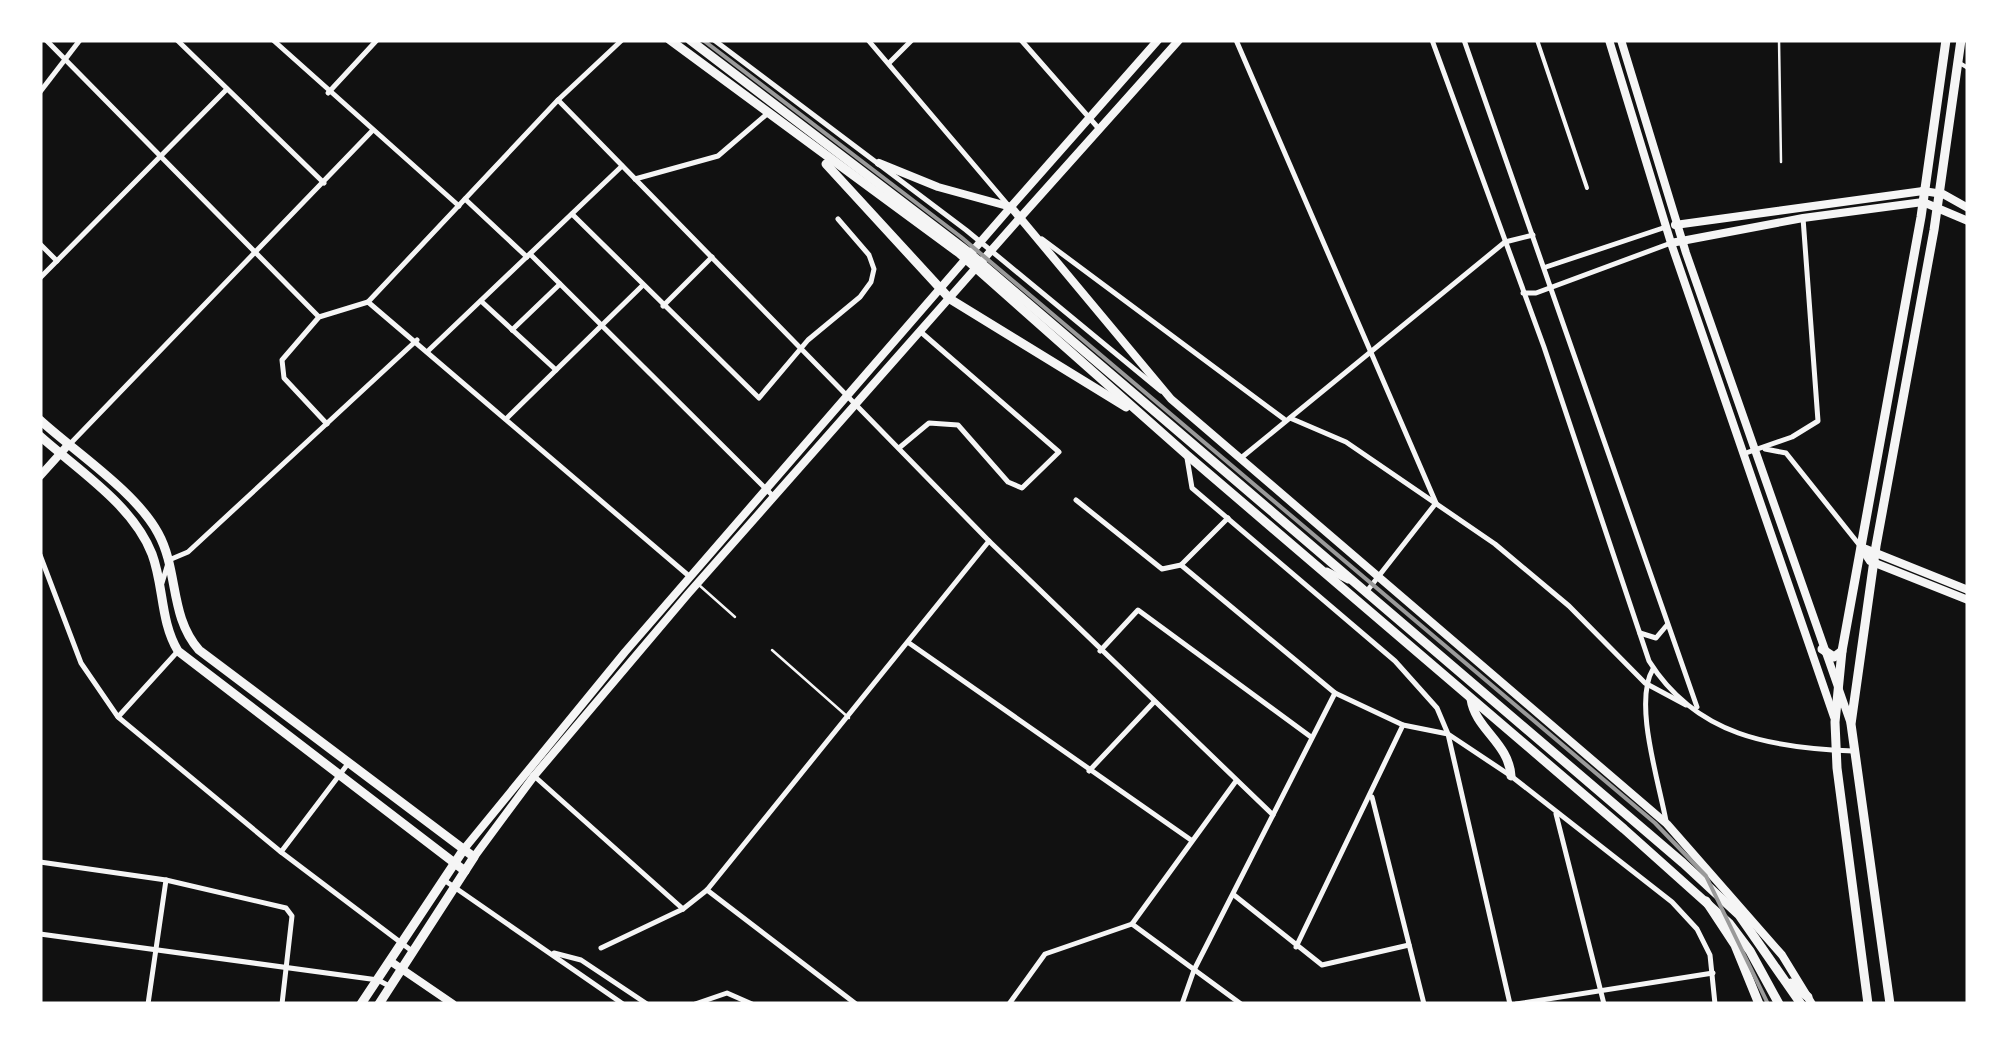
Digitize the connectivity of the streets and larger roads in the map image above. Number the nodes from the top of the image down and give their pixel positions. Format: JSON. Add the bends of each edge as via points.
{"nodes":[{"id":1,"x":46,"y":40,"type":"edge"},
{"id":2,"x":80,"y":40,"type":"edge"},
{"id":3,"x":177,"y":40,"type":"edge"},
{"id":4,"x":273,"y":40,"type":"edge"},
{"id":5,"x":377,"y":40,"type":"edge"},
{"id":6,"x":622,"y":40,"type":"edge"},
{"id":7,"x":670,"y":40,"type":"edge"},
{"id":8,"x":690,"y":40,"type":"edge"},
{"id":9,"x":714,"y":40,"type":"edge"},
{"id":10,"x":868,"y":40,"type":"edge"},
{"id":11,"x":912,"y":40,"type":"edge"},
{"id":12,"x":1021,"y":40,"type":"edge"},
{"id":13,"x":1158,"y":40,"type":"edge"},
{"id":14,"x":1178,"y":40,"type":"edge"},
{"id":15,"x":1236,"y":40,"type":"edge"},
{"id":16,"x":1432,"y":40,"type":"edge"},
{"id":17,"x":1464,"y":40,"type":"edge"},
{"id":18,"x":1536,"y":40,"type":"edge"},
{"id":19,"x":1609,"y":40,"type":"edge"},
{"id":20,"x":1621,"y":40,"type":"edge"},
{"id":21,"x":1946,"y":40,"type":"edge"},
{"id":22,"x":1962,"y":40,"type":"edge"},
{"id":23,"x":64,"y":57,"type":"junction"},
{"id":24,"x":1958,"y":62,"type":"junction"},
{"id":25,"x":889,"y":63,"type":"junction"},
{"id":26,"x":1968,"y":68,"type":"edge"},
{"id":27,"x":227,"y":89,"type":"junction"},
{"id":28,"x":40,"y":92,"type":"edge"},
{"id":29,"x":328,"y":93,"type":"junction"},
{"id":30,"x":558,"y":100,"type":"junction"},
{"id":31,"x":767,"y":114,"type":"junction"},
{"id":32,"x":1089,"y":120,"type":"junction"},
{"id":33,"x":1100,"y":130,"type":"junction"},
{"id":34,"x":372,"y":131,"type":"junction"},
{"id":35,"x":811,"y":147,"type":"junction"},
{"id":36,"x":161,"y":156,"type":"junction"},
{"id":37,"x":879,"y":163,"type":"junction"},
{"id":38,"x":622,"y":166,"type":"junction"},
{"id":39,"x":635,"y":179,"type":"junction"},
{"id":40,"x":324,"y":183,"type":"junction"},
{"id":41,"x":1586,"y":188,"type":"dead end"},
{"id":42,"x":1939,"y":191,"type":"junction"},
{"id":43,"x":1923,"y":196,"type":"junction"},
{"id":44,"x":465,"y":199,"type":"junction"},
{"id":45,"x":459,"y":206,"type":"junction"},
{"id":46,"x":1010,"y":208,"type":"junction"},
{"id":47,"x":1968,"y":208,"type":"edge"},
{"id":48,"x":1937,"y":211,"type":"junction"},
{"id":49,"x":572,"y":214,"type":"junction"},
{"id":50,"x":1020,"y":218,"type":"junction"},
{"id":51,"x":1803,"y":218,"type":"junction"},
{"id":52,"x":838,"y":219,"type":"dead end"},
{"id":53,"x":1968,"y":221,"type":"edge"},
{"id":54,"x":1677,"y":225,"type":"junction"},
{"id":55,"x":1666,"y":227,"type":"junction"},
{"id":56,"x":1033,"y":232,"type":"junction"},
{"id":57,"x":1533,"y":236,"type":"junction"},
{"id":58,"x":1681,"y":240,"type":"junction"},
{"id":59,"x":1505,"y":242,"type":"junction"},
{"id":60,"x":1671,"y":243,"type":"junction"},
{"id":61,"x":40,"y":244,"type":"edge"},
{"id":62,"x":258,"y":254,"type":"junction"},
{"id":63,"x":529,"y":255,"type":"junction"},
{"id":64,"x":712,"y":257,"type":"junction"},
{"id":65,"x":57,"y":261,"type":"junction"},
{"id":66,"x":1546,"y":267,"type":"junction"},
{"id":67,"x":40,"y":278,"type":"edge"},
{"id":68,"x":561,"y":284,"type":"junction"},
{"id":69,"x":643,"y":285,"type":"junction"},
{"id":70,"x":943,"y":285,"type":"junction"},
{"id":71,"x":1552,"y":285,"type":"junction"},
{"id":72,"x":1523,"y":293,"type":"junction"},
{"id":73,"x":950,"y":299,"type":"junction"},
{"id":74,"x":481,"y":301,"type":"junction"},
{"id":75,"x":368,"y":302,"type":"junction"},
{"id":76,"x":664,"y":306,"type":"junction"},
{"id":77,"x":319,"y":317,"type":"junction"},
{"id":78,"x":602,"y":325,"type":"junction"},
{"id":79,"x":512,"y":330,"type":"junction"},
{"id":80,"x":922,"y":333,"type":"junction"},
{"id":81,"x":417,"y":340,"type":"junction"},
{"id":82,"x":801,"y":348,"type":"junction"},
{"id":83,"x":429,"y":350,"type":"junction"},
{"id":84,"x":1370,"y":350,"type":"junction"},
{"id":85,"x":556,"y":370,"type":"junction"},
{"id":86,"x":846,"y":394,"type":"junction"},
{"id":87,"x":1170,"y":399,"type":"junction"},
{"id":88,"x":856,"y":404,"type":"junction"},
{"id":89,"x":507,"y":418,"type":"junction"},
{"id":90,"x":1287,"y":419,"type":"junction"},
{"id":91,"x":40,"y":420,"type":"edge"},
{"id":92,"x":1149,"y":421,"type":"junction"},
{"id":93,"x":327,"y":424,"type":"junction"},
{"id":94,"x":40,"y":436,"type":"edge"},
{"id":95,"x":1792,"y":437,"type":"junction"},
{"id":96,"x":68,"y":446,"type":"junction"},
{"id":97,"x":899,"y":448,"type":"junction"},
{"id":98,"x":1758,"y":449,"type":"junction"},
{"id":99,"x":1786,"y":453,"type":"junction"},
{"id":100,"x":60,"y":454,"type":"junction"},
{"id":101,"x":1743,"y":454,"type":"junction"},
{"id":102,"x":1187,"y":456,"type":"junction"},
{"id":103,"x":1238,"y":460,"type":"junction"},
{"id":104,"x":40,"y":476,"type":"edge"},
{"id":105,"x":766,"y":490,"type":"junction"},
{"id":106,"x":774,"y":497,"type":"junction"},
{"id":107,"x":1076,"y":500,"type":"dead end"},
{"id":108,"x":1436,"y":503,"type":"junction"},
{"id":109,"x":1228,"y":518,"type":"junction"},
{"id":110,"x":143,"y":535,"type":"junction"},
{"id":111,"x":989,"y":541,"type":"junction"},
{"id":112,"x":1861,"y":547,"type":"junction"},
{"id":113,"x":40,"y":556,"type":"edge"},
{"id":114,"x":1875,"y":558,"type":"junction"},
{"id":115,"x":169,"y":560,"type":"junction"},
{"id":116,"x":1309,"y":560,"type":"junction"},
{"id":117,"x":1181,"y":566,"type":"junction"},
{"id":118,"x":694,"y":580,"type":"junction"},
{"id":119,"x":1378,"y":580,"type":"junction"},
{"id":120,"x":160,"y":588,"type":"junction"},
{"id":121,"x":1968,"y":590,"type":"edge"},
{"id":122,"x":1368,"y":591,"type":"junction"},
{"id":123,"x":1968,"y":600,"type":"edge"},
{"id":124,"x":1667,"y":625,"type":"junction"},
{"id":125,"x":1640,"y":633,"type":"junction"},
{"id":126,"x":909,"y":642,"type":"junction"},
{"id":127,"x":1822,"y":649,"type":"junction"},
{"id":128,"x":178,"y":651,"type":"junction"},
{"id":129,"x":1100,"y":651,"type":"junction"},
{"id":130,"x":1842,"y":651,"type":"junction"},
{"id":131,"x":1654,"y":668,"type":"junction"},
{"id":132,"x":1642,"y":680,"type":"junction"},
{"id":133,"x":1335,"y":694,"type":"junction"},
{"id":134,"x":1838,"y":694,"type":"junction"},
{"id":135,"x":1472,"y":699,"type":"junction"},
{"id":136,"x":1153,"y":702,"type":"junction"},
{"id":137,"x":1698,"y":711,"type":"junction"},
{"id":138,"x":118,"y":717,"type":"junction"},
{"id":139,"x":1835,"y":722,"type":"junction"},
{"id":140,"x":1403,"y":724,"type":"junction"},
{"id":141,"x":1851,"y":724,"type":"junction"},
{"id":142,"x":1448,"y":734,"type":"junction"},
{"id":143,"x":1311,"y":737,"type":"junction"},
{"id":144,"x":1837,"y":750,"type":"junction"},
{"id":145,"x":1854,"y":750,"type":"junction"},
{"id":146,"x":348,"y":765,"type":"junction"},
{"id":147,"x":1089,"y":771,"type":"junction"},
{"id":148,"x":531,"y":773,"type":"junction"},
{"id":149,"x":1511,"y":776,"type":"junction"},
{"id":150,"x":338,"y":777,"type":"junction"},
{"id":151,"x":1236,"y":781,"type":"junction"},
{"id":152,"x":1372,"y":794,"type":"junction"},
{"id":153,"x":1556,"y":811,"type":"junction"},
{"id":154,"x":1272,"y":814,"type":"junction"},
{"id":155,"x":1667,"y":824,"type":"junction"},
{"id":156,"x":1191,"y":840,"type":"junction"},
{"id":157,"x":464,"y":849,"type":"junction"},
{"id":158,"x":282,"y":852,"type":"junction"},
{"id":159,"x":474,"y":857,"type":"junction"},
{"id":160,"x":40,"y":862,"type":"edge"},
{"id":161,"x":455,"y":863,"type":"junction"},
{"id":162,"x":466,"y":871,"type":"junction"},
{"id":163,"x":166,"y":880,"type":"junction"},
{"id":164,"x":444,"y":880,"type":"junction"},
{"id":165,"x":456,"y":888,"type":"junction"},
{"id":166,"x":707,"y":890,"type":"junction"},
{"id":167,"x":1234,"y":895,"type":"junction"},
{"id":168,"x":1706,"y":901,"type":"junction"},
{"id":169,"x":683,"y":909,"type":"junction"},
{"id":170,"x":1132,"y":924,"type":"junction"},
{"id":171,"x":40,"y":934,"type":"edge"},
{"id":172,"x":402,"y":943,"type":"junction"},
{"id":173,"x":1409,"y":944,"type":"junction"},
{"id":174,"x":1296,"y":946,"type":"junction"},
{"id":175,"x":600,"y":948,"type":"dead end"},
{"id":176,"x":156,"y":952,"type":"junction"},
{"id":177,"x":414,"y":952,"type":"junction"},
{"id":178,"x":550,"y":952,"type":"junction"},
{"id":179,"x":390,"y":961,"type":"junction"},
{"id":180,"x":285,"y":967,"type":"junction"},
{"id":181,"x":402,"y":969,"type":"junction"},
{"id":182,"x":1194,"y":970,"type":"junction"},
{"id":183,"x":1713,"y":974,"type":"junction"},
{"id":184,"x":378,"y":980,"type":"junction"},
{"id":185,"x":391,"y":987,"type":"junction"},
{"id":186,"x":1600,"y":988,"type":"junction"},
{"id":187,"x":1807,"y":1002,"type":"edge"},
{"id":188,"x":148,"y":1004,"type":"edge"},
{"id":189,"x":282,"y":1004,"type":"edge"},
{"id":190,"x":361,"y":1004,"type":"edge"},
{"id":191,"x":379,"y":1004,"type":"edge"},
{"id":192,"x":453,"y":1004,"type":"edge"},
{"id":193,"x":623,"y":1004,"type":"edge"},
{"id":194,"x":647,"y":1004,"type":"edge"},
{"id":195,"x":695,"y":1004,"type":"edge"},
{"id":196,"x":752,"y":1004,"type":"edge"},
{"id":197,"x":856,"y":1004,"type":"edge"},
{"id":198,"x":1009,"y":1004,"type":"edge"},
{"id":199,"x":1182,"y":1004,"type":"edge"},
{"id":200,"x":1241,"y":1004,"type":"edge"},
{"id":201,"x":1424,"y":1004,"type":"edge"},
{"id":202,"x":1513,"y":1004,"type":"edge"},
{"id":203,"x":1604,"y":1004,"type":"edge"},
{"id":204,"x":1715,"y":1004,"type":"edge"},
{"id":205,"x":1759,"y":1004,"type":"edge"},
{"id":206,"x":1779,"y":1004,"type":"edge"},
{"id":207,"x":1868,"y":1004,"type":"edge"},
{"id":208,"x":1890,"y":1004,"type":"edge"}],
"edges":[{"from":1,"to":23,"type":"street"},
{"from":2,"to":23,"type":"street"},
{"from":3,"to":27,"type":"street"},
{"from":4,"to":29,"type":"street"},
{"from":5,"to":29,"type":"street"},
{"from":6,"to":30,"type":"street"},
{"from":7,"to":31,"type":"main road"},
{"from":8,"to":122,"type":"main road","via":[[967,251]]},
{"from":9,"to":37,"type":"street"},
{"from":10,"to":25,"type":"street"},
{"from":11,"to":25,"type":"street"},
{"from":12,"to":32,"type":"street"},
{"from":13,"to":32,"type":"street"},
{"from":14,"to":33,"type":"street"},
{"from":15,"to":84,"type":"street"},
{"from":16,"to":59,"type":"street"},
{"from":17,"to":57,"type":"street"},
{"from":18,"to":41,"type":"street"},
{"from":19,"to":55,"type":"street"},
{"from":20,"to":54,"type":"street"},
{"from":21,"to":43,"type":"main road"},
{"from":22,"to":24,"type":"main road"},
{"from":23,"to":28,"type":"street","via":[[60,72]]},
{"from":23,"to":36,"type":"street"},
{"from":24,"to":26,"type":"street"},
{"from":24,"to":42,"type":"main road"},
{"from":25,"to":46,"type":"street"},
{"from":27,"to":36,"type":"street"},
{"from":27,"to":40,"type":"street"},
{"from":29,"to":34,"type":"street"},
{"from":30,"to":38,"type":"street"},
{"from":30,"to":44,"type":"street"},
{"from":31,"to":35,"type":"main road"},
{"from":31,"to":39,"type":"street","via":[[718,156]]},
{"from":32,"to":33,"type":"street"},
{"from":32,"to":46,"type":"street"},
{"from":33,"to":50,"type":"street"},
{"from":34,"to":40,"type":"street"},
{"from":34,"to":45,"type":"street"},
{"from":35,"to":70,"type":"main road"},
{"from":35,"to":92,"type":"main road","via":[[959,252]]},
{"from":36,"to":62,"type":"street"},
{"from":36,"to":65,"type":"street"},
{"from":37,"to":46,"type":"street"},
{"from":37,"to":87,"type":"street"},
{"from":38,"to":39,"type":"street"},
{"from":38,"to":49,"type":"street"},
{"from":39,"to":64,"type":"street"},
{"from":40,"to":62,"type":"street"},
{"from":42,"to":43,"type":"street"},
{"from":42,"to":47,"type":"street"},
{"from":42,"to":48,"type":"main road"},
{"from":43,"to":48,"type":"street"},
{"from":43,"to":51,"type":"street"},
{"from":43,"to":54,"type":"street"},
{"from":43,"to":112,"type":"main road"},
{"from":44,"to":45,"type":"street"},
{"from":44,"to":63,"type":"street"},
{"from":45,"to":75,"type":"street"},
{"from":46,"to":50,"type":"street"},
{"from":46,"to":70,"type":"street"},
{"from":48,"to":53,"type":"street"},
{"from":48,"to":114,"type":"main road"},
{"from":49,"to":63,"type":"street"},
{"from":49,"to":69,"type":"street"},
{"from":50,"to":56,"type":"street"},
{"from":50,"to":73,"type":"street"},
{"from":51,"to":58,"type":"street"},
{"from":51,"to":95,"type":"street","via":[[1819,416]]},
{"from":52,"to":82,"type":"street","via":[[869,255],[871,282]]},
{"from":54,"to":55,"type":"street"},
{"from":54,"to":58,"type":"street"},
{"from":55,"to":60,"type":"street"},
{"from":55,"to":66,"type":"street"},
{"from":56,"to":87,"type":"street"},
{"from":56,"to":90,"type":"street"},
{"from":57,"to":59,"type":"street"},
{"from":57,"to":66,"type":"street"},
{"from":58,"to":60,"type":"street"},
{"from":58,"to":98,"type":"street"},
{"from":59,"to":72,"type":"street"},
{"from":59,"to":84,"type":"street"},
{"from":60,"to":71,"type":"street"},
{"from":60,"to":101,"type":"street"},
{"from":61,"to":65,"type":"street"},
{"from":62,"to":77,"type":"street"},
{"from":62,"to":96,"type":"street"},
{"from":63,"to":68,"type":"street"},
{"from":63,"to":74,"type":"street"},
{"from":64,"to":76,"type":"street"},
{"from":64,"to":82,"type":"street"},
{"from":65,"to":67,"type":"street"},
{"from":66,"to":71,"type":"street"},
{"from":68,"to":78,"type":"street"},
{"from":68,"to":79,"type":"street"},
{"from":69,"to":76,"type":"street"},
{"from":69,"to":78,"type":"street"},
{"from":70,"to":73,"type":"main road"},
{"from":70,"to":86,"type":"street"},
{"from":71,"to":72,"type":"street"},
{"from":71,"to":124,"type":"street"},
{"from":72,"to":125,"type":"street"},
{"from":73,"to":80,"type":"street"},
{"from":73,"to":92,"type":"main road"},
{"from":74,"to":79,"type":"street"},
{"from":74,"to":83,"type":"street"},
{"from":75,"to":77,"type":"street"},
{"from":75,"to":81,"type":"street"},
{"from":76,"to":82,"type":"street","via":[[756,398]]},
{"from":77,"to":93,"type":"street","via":[[286,352],[282,369]]},
{"from":78,"to":85,"type":"street"},
{"from":78,"to":105,"type":"street"},
{"from":79,"to":85,"type":"street"},
{"from":80,"to":88,"type":"street"},
{"from":80,"to":97,"type":"street","via":[[1058,452],[1022,488],[1008,482],[958,425],[929,423]]},
{"from":81,"to":83,"type":"street"},
{"from":81,"to":93,"type":"street"},
{"from":82,"to":86,"type":"street"},
{"from":83,"to":89,"type":"street"},
{"from":84,"to":90,"type":"street"},
{"from":84,"to":108,"type":"street"},
{"from":85,"to":89,"type":"street"},
{"from":86,"to":88,"type":"street"},
{"from":86,"to":105,"type":"street"},
{"from":87,"to":103,"type":"street"},
{"from":88,"to":97,"type":"street"},
{"from":88,"to":106,"type":"street"},
{"from":89,"to":118,"type":"street"},
{"from":90,"to":103,"type":"street"},
{"from":90,"to":108,"type":"street","via":[[1346,442]]},
{"from":91,"to":96,"type":"main road"},
{"from":92,"to":102,"type":"main road"},
{"from":93,"to":115,"type":"street","via":[[188,552]]},
{"from":94,"to":100,"type":"main road"},
{"from":95,"to":98,"type":"street"},
{"from":95,"to":99,"type":"street"},
{"from":96,"to":100,"type":"street"},
{"from":96,"to":115,"type":"main road","via":[[146,515]]},
{"from":97,"to":111,"type":"street"},
{"from":98,"to":99,"type":"street"},
{"from":98,"to":101,"type":"street"},
{"from":98,"to":127,"type":"street"},
{"from":99,"to":112,"type":"street"},
{"from":100,"to":104,"type":"street"},
{"from":100,"to":110,"type":"main road"},
{"from":101,"to":139,"type":"street"},
{"from":102,"to":109,"type":"street","via":[[1192,488]]},
{"from":102,"to":116,"type":"main road"},
{"from":103,"to":119,"type":"street"},
{"from":105,"to":106,"type":"street"},
{"from":105,"to":118,"type":"street"},
{"from":106,"to":118,"type":"street"},
{"from":107,"to":117,"type":"street","via":[[1155,566]]},
{"from":108,"to":119,"type":"street"},
{"from":108,"to":132,"type":"street","via":[[1542,583]]},
{"from":109,"to":117,"type":"street"},
{"from":109,"to":142,"type":"street","via":[[1396,660],[1438,708]]},
{"from":110,"to":115,"type":"street"},
{"from":110,"to":120,"type":"main road"},
{"from":111,"to":126,"type":"street"},
{"from":111,"to":129,"type":"street"},
{"from":112,"to":114,"type":"street"},
{"from":112,"to":130,"type":"main road"},
{"from":113,"to":138,"type":"street","via":[[81,663]]},
{"from":114,"to":121,"type":"street"},
{"from":114,"to":123,"type":"street"},
{"from":114,"to":141,"type":"main road"},
{"from":115,"to":120,"type":"street"},
{"from":115,"to":146,"type":"main road","via":[[186,636]]},
{"from":116,"to":122,"type":"street"},
{"from":116,"to":135,"type":"main road"},
{"from":117,"to":133,"type":"street"},
{"from":118,"to":148,"type":"street"},
{"from":119,"to":122,"type":"street"},
{"from":119,"to":155,"type":"street"},
{"from":120,"to":128,"type":"main road"},
{"from":122,"to":187,"type":"main road","via":[[1716,892]]},
{"from":124,"to":125,"type":"street","via":[[1656,638]]},
{"from":124,"to":137,"type":"street"},
{"from":125,"to":131,"type":"street"},
{"from":126,"to":147,"type":"street"},
{"from":126,"to":166,"type":"street"},
{"from":127,"to":130,"type":"main road","via":[[1834,656]]},
{"from":127,"to":134,"type":"street"},
{"from":128,"to":138,"type":"street"},
{"from":128,"to":150,"type":"main road"},
{"from":129,"to":136,"type":"street"},
{"from":129,"to":143,"type":"street","via":[[1138,610]]},
{"from":130,"to":134,"type":"main road"},
{"from":131,"to":132,"type":"street"},
{"from":131,"to":137,"type":"street"},
{"from":132,"to":137,"type":"street"},
{"from":132,"to":155,"type":"street"},
{"from":133,"to":140,"type":"street"},
{"from":133,"to":143,"type":"street"},
{"from":134,"to":139,"type":"main road"},
{"from":134,"to":141,"type":"street"},
{"from":135,"to":149,"type":"main road"},
{"from":135,"to":168,"type":"main road"},
{"from":136,"to":147,"type":"street"},
{"from":136,"to":151,"type":"street"},
{"from":137,"to":144,"type":"street","via":[[1754,742]]},
{"from":138,"to":158,"type":"street"},
{"from":139,"to":144,"type":"main road"},
{"from":140,"to":142,"type":"street"},
{"from":140,"to":152,"type":"street"},
{"from":141,"to":145,"type":"main road"},
{"from":142,"to":149,"type":"street"},
{"from":142,"to":202,"type":"street"},
{"from":143,"to":154,"type":"street"},
{"from":144,"to":145,"type":"street"},
{"from":144,"to":207,"type":"main road"},
{"from":145,"to":208,"type":"main road"},
{"from":146,"to":150,"type":"street"},
{"from":146,"to":157,"type":"main road"},
{"from":147,"to":156,"type":"street"},
{"from":148,"to":157,"type":"street"},
{"from":148,"to":159,"type":"street"},
{"from":148,"to":169,"type":"street"},
{"from":149,"to":153,"type":"street"},
{"from":150,"to":158,"type":"street"},
{"from":150,"to":161,"type":"main road"},
{"from":151,"to":154,"type":"street"},
{"from":151,"to":156,"type":"street"},
{"from":152,"to":173,"type":"street"},
{"from":152,"to":174,"type":"street"},
{"from":153,"to":183,"type":"street","via":[[1672,902],[1697,928]]},
{"from":153,"to":186,"type":"street"},
{"from":154,"to":167,"type":"street"},
{"from":155,"to":187,"type":"street","via":[[1782,955]]},
{"from":156,"to":170,"type":"street"},
{"from":157,"to":159,"type":"main road"},
{"from":157,"to":161,"type":"main road"},
{"from":158,"to":172,"type":"street"},
{"from":159,"to":162,"type":"main road"},
{"from":160,"to":163,"type":"street"},
{"from":161,"to":162,"type":"main road"},
{"from":161,"to":164,"type":"main road"},
{"from":162,"to":165,"type":"main road"},
{"from":163,"to":176,"type":"street"},
{"from":163,"to":180,"type":"street","via":[[286,908],[292,916]]},
{"from":164,"to":165,"type":"street"},
{"from":164,"to":172,"type":"main road"},
{"from":165,"to":177,"type":"main road"},
{"from":165,"to":178,"type":"street"},
{"from":166,"to":169,"type":"street"},
{"from":166,"to":197,"type":"street"},
{"from":167,"to":174,"type":"street"},
{"from":167,"to":182,"type":"street"},
{"from":168,"to":205,"type":"main road","via":[[1736,945]]},
{"from":168,"to":206,"type":"main road","via":[[1750,950]]},
{"from":169,"to":175,"type":"street"},
{"from":170,"to":182,"type":"street"},
{"from":170,"to":198,"type":"street","via":[[1045,954]]},
{"from":171,"to":176,"type":"street"},
{"from":172,"to":177,"type":"street"},
{"from":172,"to":179,"type":"main road"},
{"from":173,"to":174,"type":"street","via":[[1322,965]]},
{"from":173,"to":201,"type":"street"},
{"from":176,"to":180,"type":"street"},
{"from":176,"to":188,"type":"street"},
{"from":177,"to":181,"type":"main road"},
{"from":178,"to":193,"type":"street"},
{"from":178,"to":194,"type":"street","via":[[581,960]]},
{"from":179,"to":181,"type":"street"},
{"from":179,"to":184,"type":"main road"},
{"from":180,"to":184,"type":"street"},
{"from":180,"to":189,"type":"street"},
{"from":181,"to":185,"type":"main road"},
{"from":181,"to":192,"type":"street"},
{"from":182,"to":199,"type":"street"},
{"from":182,"to":200,"type":"street"},
{"from":183,"to":186,"type":"street"},
{"from":183,"to":204,"type":"street"},
{"from":184,"to":185,"type":"street"},
{"from":184,"to":190,"type":"main road"},
{"from":185,"to":191,"type":"main road"},
{"from":186,"to":202,"type":"street"},
{"from":186,"to":203,"type":"street"},
{"from":195,"to":196,"type":"street","via":[[727,993]]}]}
